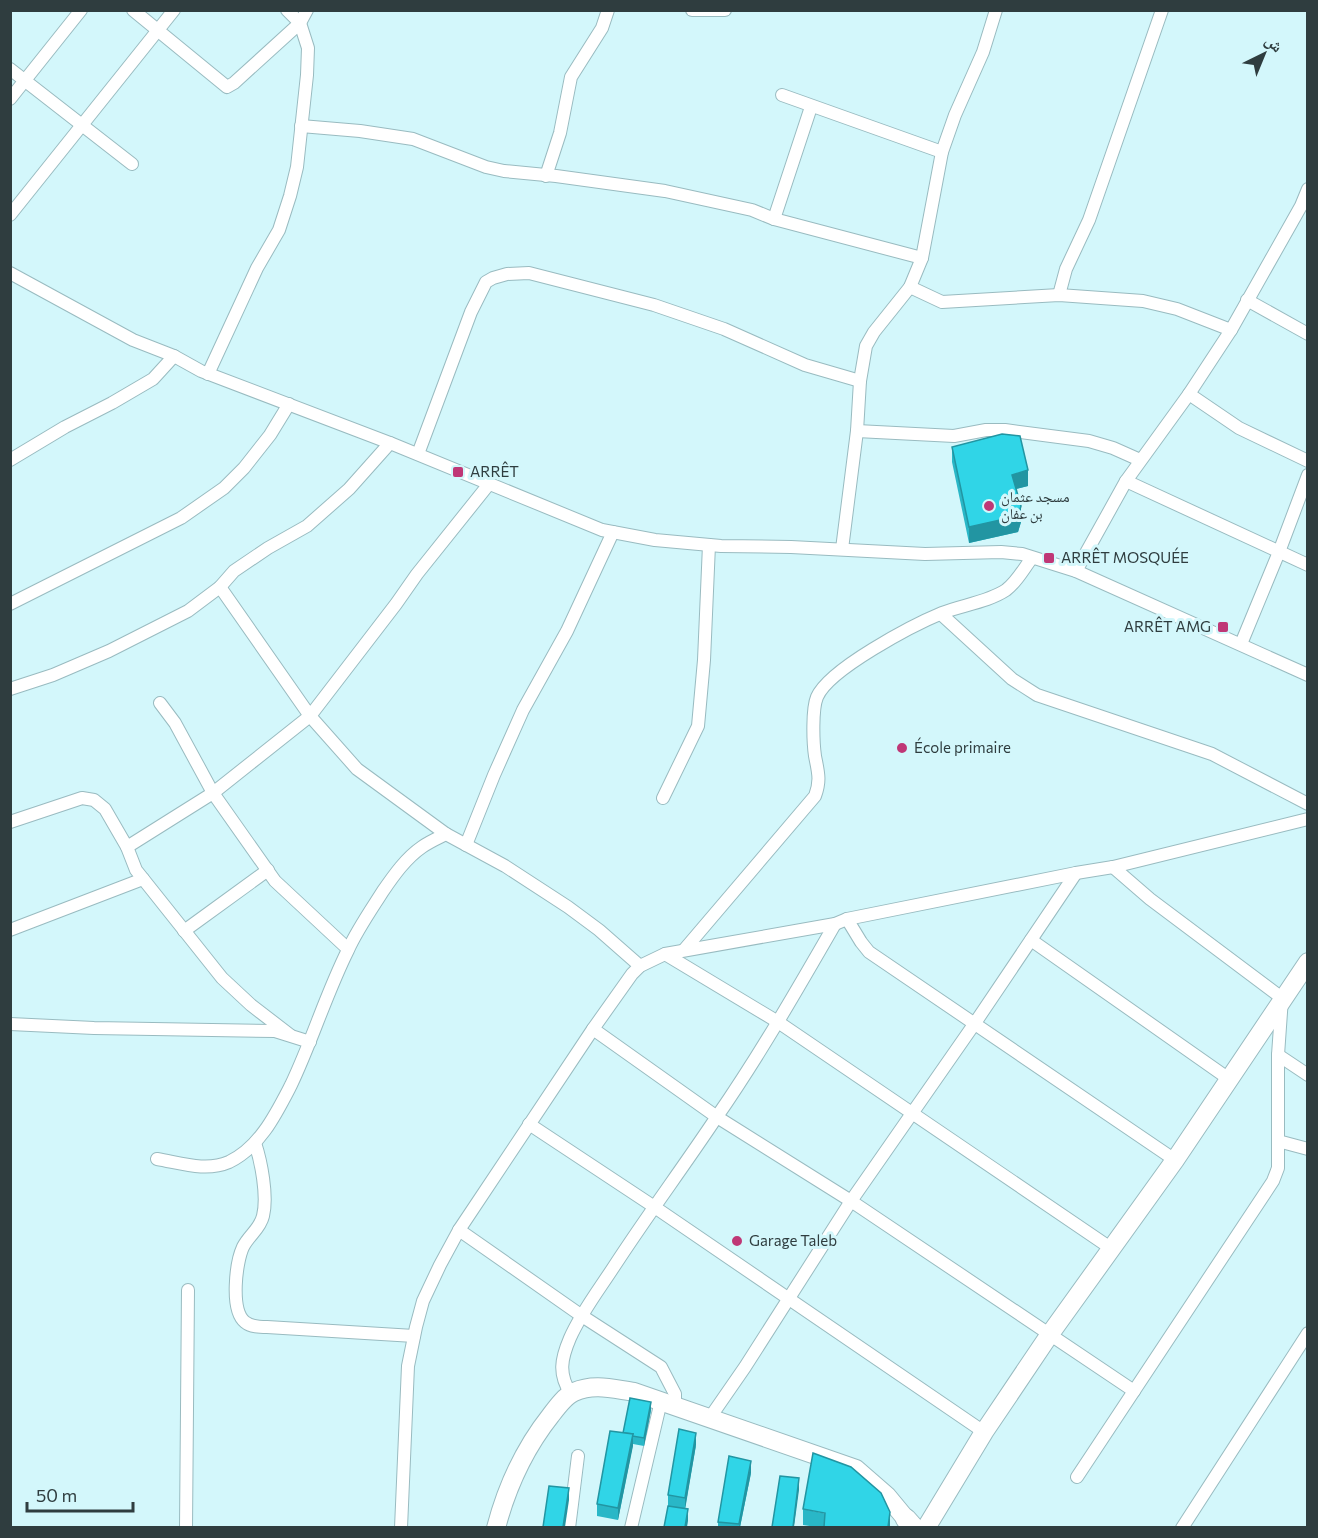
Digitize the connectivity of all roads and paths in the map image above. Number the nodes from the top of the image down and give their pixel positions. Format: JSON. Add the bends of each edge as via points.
{"nodes":[{"id":1,"x":81,"y":10,"type":"edge"},
{"id":2,"x":133,"y":10,"type":"edge"},
{"id":3,"x":174,"y":10,"type":"edge"},
{"id":4,"x":287,"y":10,"type":"edge"},
{"id":5,"x":307,"y":10,"type":"edge"},
{"id":6,"x":608,"y":10,"type":"edge"},
{"id":7,"x":692,"y":10,"type":"edge"},
{"id":8,"x":725,"y":10,"type":"edge"},
{"id":9,"x":996,"y":10,"type":"edge"},
{"id":10,"x":1162,"y":10,"type":"edge"},
{"id":11,"x":300,"y":23,"type":"junction"},
{"id":12,"x":159,"y":30,"type":"junction"},
{"id":13,"x":10,"y":69,"type":"edge"},
{"id":14,"x":25,"y":81,"type":"junction"},
{"id":15,"x":782,"y":95,"type":"dead end"},
{"id":16,"x":10,"y":99,"type":"edge"},
{"id":17,"x":811,"y":106,"type":"junction"},
{"id":18,"x":82,"y":126,"type":"junction"},
{"id":19,"x":301,"y":126,"type":"junction"},
{"id":20,"x":942,"y":152,"type":"junction"},
{"id":21,"x":132,"y":164,"type":"dead end"},
{"id":22,"x":546,"y":176,"type":"junction"},
{"id":23,"x":1308,"y":189,"type":"edge"},
{"id":24,"x":10,"y":215,"type":"edge"},
{"id":25,"x":774,"y":219,"type":"junction"},
{"id":26,"x":922,"y":258,"type":"junction"},
{"id":27,"x":10,"y":273,"type":"edge"},
{"id":28,"x":910,"y":287,"type":"junction"},
{"id":29,"x":1059,"y":295,"type":"junction"},
{"id":30,"x":1247,"y":300,"type":"junction"},
{"id":31,"x":1231,"y":330,"type":"junction"},
{"id":32,"x":1308,"y":334,"type":"edge"},
{"id":33,"x":174,"y":356,"type":"junction"},
{"id":34,"x":208,"y":374,"type":"junction"},
{"id":35,"x":860,"y":381,"type":"junction"},
{"id":36,"x":1189,"y":394,"type":"junction"},
{"id":37,"x":289,"y":404,"type":"junction"},
{"id":38,"x":857,"y":432,"type":"junction"},
{"id":39,"x":390,"y":443,"type":"junction"},
{"id":40,"x":418,"y":454,"type":"junction"},
{"id":41,"x":10,"y":460,"type":"edge"},
{"id":42,"x":1140,"y":460,"type":"junction"},
{"id":43,"x":1308,"y":461,"type":"edge"},
{"id":44,"x":1308,"y":475,"type":"edge"},
{"id":45,"x":1126,"y":482,"type":"junction"},
{"id":46,"x":489,"y":484,"type":"junction"},
{"id":47,"x":613,"y":532,"type":"junction"},
{"id":48,"x":709,"y":545,"type":"junction"},
{"id":49,"x":842,"y":549,"type":"junction"},
{"id":50,"x":1279,"y":552,"type":"junction"},
{"id":51,"x":1032,"y":558,"type":"junction"},
{"id":52,"x":1308,"y":565,"type":"edge"},
{"id":53,"x":1076,"y":571,"type":"junction"},
{"id":54,"x":220,"y":587,"type":"junction"},
{"id":55,"x":10,"y":604,"type":"edge"},
{"id":56,"x":940,"y":614,"type":"junction"},
{"id":57,"x":1241,"y":644,"type":"junction"},
{"id":58,"x":1308,"y":675,"type":"edge"},
{"id":59,"x":10,"y":689,"type":"edge"},
{"id":60,"x":160,"y":703,"type":"dead end"},
{"id":61,"x":310,"y":716,"type":"junction"},
{"id":62,"x":213,"y":793,"type":"junction"},
{"id":63,"x":663,"y":798,"type":"dead end"},
{"id":64,"x":1308,"y":804,"type":"edge"},
{"id":65,"x":1308,"y":819,"type":"edge"},
{"id":66,"x":10,"y":822,"type":"edge"},
{"id":67,"x":446,"y":834,"type":"junction"},
{"id":68,"x":466,"y":845,"type":"junction"},
{"id":69,"x":127,"y":847,"type":"junction"},
{"id":70,"x":1113,"y":867,"type":"junction"},
{"id":71,"x":268,"y":870,"type":"junction"},
{"id":72,"x":1076,"y":873,"type":"junction"},
{"id":73,"x":143,"y":879,"type":"junction"},
{"id":74,"x":847,"y":919,"type":"junction"},
{"id":75,"x":835,"y":924,"type":"junction"},
{"id":76,"x":10,"y":930,"type":"edge"},
{"id":77,"x":184,"y":931,"type":"junction"},
{"id":78,"x":1031,"y":940,"type":"junction"},
{"id":79,"x":348,"y":950,"type":"junction"},
{"id":80,"x":684,"y":950,"type":"junction"},
{"id":81,"x":665,"y":954,"type":"junction"},
{"id":82,"x":640,"y":966,"type":"junction"},
{"id":83,"x":1306,"y":966,"type":"edge"},
{"id":84,"x":1282,"y":998,"type":"junction"},
{"id":85,"x":778,"y":1022,"type":"junction"},
{"id":86,"x":975,"y":1023,"type":"junction"},
{"id":87,"x":10,"y":1024,"type":"edge"},
{"id":88,"x":593,"y":1029,"type":"junction"},
{"id":89,"x":290,"y":1035,"type":"junction"},
{"id":90,"x":310,"y":1042,"type":"junction"},
{"id":91,"x":1278,"y":1055,"type":"junction"},
{"id":92,"x":1308,"y":1075,"type":"edge"},
{"id":93,"x":1229,"y":1078,"type":"junction"},
{"id":94,"x":912,"y":1114,"type":"junction"},
{"id":95,"x":717,"y":1118,"type":"junction"},
{"id":96,"x":529,"y":1124,"type":"junction"},
{"id":97,"x":1278,"y":1141,"type":"junction"},
{"id":98,"x":255,"y":1143,"type":"junction"},
{"id":99,"x":1308,"y":1149,"type":"edge"},
{"id":100,"x":157,"y":1159,"type":"dead end"},
{"id":101,"x":1175,"y":1160,"type":"junction"},
{"id":102,"x":851,"y":1201,"type":"junction"},
{"id":103,"x":653,"y":1206,"type":"junction"},
{"id":104,"x":459,"y":1230,"type":"junction"},
{"id":105,"x":1112,"y":1249,"type":"junction"},
{"id":106,"x":188,"y":1290,"type":"dead end"},
{"id":107,"x":788,"y":1299,"type":"junction"},
{"id":108,"x":582,"y":1316,"type":"junction"},
{"id":109,"x":1308,"y":1333,"type":"edge"},
{"id":110,"x":1050,"y":1334,"type":"junction"},
{"id":111,"x":414,"y":1336,"type":"junction"},
{"id":112,"x":1134,"y":1391,"type":"junction"},
{"id":113,"x":571,"y":1394,"type":"junction"},
{"id":114,"x":668,"y":1404,"type":"junction"},
{"id":115,"x":709,"y":1419,"type":"junction"},
{"id":116,"x":984,"y":1432,"type":"junction"},
{"id":117,"x":578,"y":1456,"type":"dead end"},
{"id":118,"x":1077,"y":1478,"type":"dead end"},
{"id":119,"x":909,"y":1524,"type":"edge"},
{"id":120,"x":186,"y":1527,"type":"edge"},
{"id":121,"x":401,"y":1527,"type":"edge"},
{"id":122,"x":496,"y":1527,"type":"edge"},
{"id":123,"x":569,"y":1527,"type":"edge"},
{"id":124,"x":631,"y":1527,"type":"edge"},
{"id":125,"x":926,"y":1527,"type":"edge"},
{"id":126,"x":1182,"y":1527,"type":"edge"}],
"edges":[{"from":1,"to":14,"type":"street"},
{"from":2,"to":12,"type":"street"},
{"from":3,"to":12,"type":"street"},
{"from":4,"to":11,"type":"street"},
{"from":5,"to":11,"type":"street"},
{"from":6,"to":22,"type":"street","via":[[602,28],[571,76],[560,133]]},
{"from":7,"to":8,"type":"street"},
{"from":9,"to":20,"type":"street"},
{"from":10,"to":29,"type":"street"},
{"from":11,"to":12,"type":"street","via":[[227,87]]},
{"from":11,"to":19,"type":"street","via":[[308,48]]},
{"from":12,"to":18,"type":"street"},
{"from":13,"to":14,"type":"street"},
{"from":14,"to":16,"type":"street"},
{"from":14,"to":18,"type":"street"},
{"from":15,"to":17,"type":"street"},
{"from":17,"to":20,"type":"street"},
{"from":17,"to":25,"type":"street"},
{"from":18,"to":21,"type":"street"},
{"from":18,"to":24,"type":"street"},
{"from":19,"to":22,"type":"street","via":[[413,139],[486,167]]},
{"from":19,"to":34,"type":"street","via":[[297,167],[279,230]]},
{"from":20,"to":26,"type":"street"},
{"from":22,"to":25,"type":"street","via":[[665,191],[752,210]]},
{"from":23,"to":30,"type":"street"},
{"from":25,"to":26,"type":"street"},
{"from":26,"to":28,"type":"street"},
{"from":27,"to":33,"type":"street","via":[[133,340]]},
{"from":28,"to":29,"type":"street","via":[[942,302]]},
{"from":28,"to":35,"type":"street","via":[[866,346]]},
{"from":29,"to":31,"type":"street","via":[[1143,301],[1177,309]]},
{"from":30,"to":31,"type":"street"},
{"from":30,"to":32,"type":"street"},
{"from":31,"to":36,"type":"street"},
{"from":33,"to":34,"type":"street"},
{"from":33,"to":41,"type":"street","via":[[153,379]]},
{"from":34,"to":37,"type":"street"},
{"from":35,"to":38,"type":"street"},
{"from":35,"to":40,"type":"street","via":[[804,365],[724,329],[654,305],[529,273],[507,274],[486,282],[471,312]]},
{"from":36,"to":42,"type":"street"},
{"from":36,"to":43,"type":"street","via":[[1239,428]]},
{"from":37,"to":39,"type":"street"},
{"from":37,"to":55,"type":"street","via":[[270,435],[224,488],[181,518]]},
{"from":38,"to":42,"type":"street","via":[[954,436],[1005,430],[1089,441]]},
{"from":38,"to":49,"type":"street"},
{"from":39,"to":40,"type":"street"},
{"from":39,"to":54,"type":"street","via":[[349,489],[307,526],[234,571]]},
{"from":40,"to":46,"type":"street"},
{"from":42,"to":45,"type":"street"},
{"from":44,"to":50,"type":"street"},
{"from":45,"to":50,"type":"street"},
{"from":45,"to":53,"type":"street"},
{"from":46,"to":47,"type":"street","via":[[602,531]]},
{"from":46,"to":61,"type":"street"},
{"from":47,"to":48,"type":"street"},
{"from":47,"to":68,"type":"street","via":[[524,711]]},
{"from":48,"to":49,"type":"street"},
{"from":48,"to":63,"type":"street","via":[[698,726]]},
{"from":49,"to":51,"type":"street","via":[[925,554],[1001,552]]},
{"from":50,"to":52,"type":"street"},
{"from":50,"to":57,"type":"street"},
{"from":51,"to":53,"type":"street"},
{"from":51,"to":56,"type":"street","via":[[1005,590]]},
{"from":53,"to":57,"type":"street"},
{"from":54,"to":59,"type":"street","via":[[188,611],[109,651]]},
{"from":54,"to":61,"type":"street"},
{"from":56,"to":64,"type":"street","via":[[1012,679],[1037,695],[1212,754]]},
{"from":56,"to":80,"type":"street","via":[[862,656],[836,674],[818,696],[814,719],[820,776],[816,796]]},
{"from":57,"to":58,"type":"street"},
{"from":60,"to":62,"type":"street"},
{"from":61,"to":62,"type":"street"},
{"from":61,"to":67,"type":"street","via":[[357,769]]},
{"from":62,"to":69,"type":"street"},
{"from":62,"to":71,"type":"street"},
{"from":65,"to":70,"type":"street"},
{"from":66,"to":69,"type":"street","via":[[82,798],[94,800],[105,809]]},
{"from":67,"to":68,"type":"street"},
{"from":67,"to":79,"type":"street","via":[[422,847],[398,869]]},
{"from":68,"to":82,"type":"street","via":[[568,907]]},
{"from":69,"to":73,"type":"street"},
{"from":70,"to":72,"type":"street"},
{"from":70,"to":84,"type":"street"},
{"from":71,"to":77,"type":"street"},
{"from":71,"to":79,"type":"street"},
{"from":72,"to":74,"type":"street"},
{"from":72,"to":78,"type":"street"},
{"from":73,"to":76,"type":"street"},
{"from":73,"to":77,"type":"street"},
{"from":74,"to":75,"type":"street"},
{"from":74,"to":86,"type":"street","via":[[869,952]]},
{"from":75,"to":80,"type":"street"},
{"from":75,"to":85,"type":"street"},
{"from":77,"to":89,"type":"street","via":[[222,978]]},
{"from":78,"to":86,"type":"street"},
{"from":78,"to":93,"type":"street"},
{"from":79,"to":90,"type":"street"},
{"from":80,"to":81,"type":"street"},
{"from":81,"to":82,"type":"street"},
{"from":81,"to":85,"type":"street"},
{"from":82,"to":88,"type":"street"},
{"from":83,"to":84,"type":"main road"},
{"from":84,"to":91,"type":"street"},
{"from":84,"to":93,"type":"main road"},
{"from":85,"to":94,"type":"street"},
{"from":85,"to":95,"type":"street"},
{"from":86,"to":94,"type":"street"},
{"from":86,"to":101,"type":"street"},
{"from":87,"to":89,"type":"street","via":[[275,1031]]},
{"from":88,"to":95,"type":"street"},
{"from":88,"to":96,"type":"street"},
{"from":89,"to":90,"type":"street"},
{"from":90,"to":98,"type":"street","via":[[279,1108]]},
{"from":91,"to":92,"type":"street"},
{"from":91,"to":97,"type":"street"},
{"from":93,"to":101,"type":"main road"},
{"from":94,"to":102,"type":"street"},
{"from":94,"to":105,"type":"street"},
{"from":95,"to":102,"type":"street"},
{"from":95,"to":103,"type":"street"},
{"from":96,"to":103,"type":"street"},
{"from":96,"to":104,"type":"street"},
{"from":97,"to":99,"type":"street"},
{"from":97,"to":112,"type":"street","via":[[1274,1181]]},
{"from":98,"to":100,"type":"street","via":[[218,1166],[191,1166]]},
{"from":98,"to":111,"type":"street","via":[[265,1208],[238,1262],[239,1316],[251,1326],[267,1328]]},
{"from":101,"to":105,"type":"main road"},
{"from":102,"to":107,"type":"street"},
{"from":102,"to":110,"type":"street"},
{"from":103,"to":107,"type":"street"},
{"from":103,"to":108,"type":"street"},
{"from":104,"to":108,"type":"street"},
{"from":104,"to":111,"type":"street","via":[[423,1301]]},
{"from":105,"to":110,"type":"main road"},
{"from":106,"to":120,"type":"street"},
{"from":107,"to":115,"type":"street"},
{"from":107,"to":116,"type":"street"},
{"from":108,"to":113,"type":"street","via":[[570,1339],[561,1374]]},
{"from":108,"to":114,"type":"street","via":[[661,1367],[675,1394]]},
{"from":109,"to":126,"type":"street"},
{"from":110,"to":112,"type":"street"},
{"from":110,"to":116,"type":"main road"},
{"from":111,"to":121,"type":"street","via":[[408,1366]]},
{"from":112,"to":118,"type":"street"},
{"from":113,"to":114,"type":"main road","via":[[596,1386],[634,1392]]},
{"from":113,"to":122,"type":"main road","via":[[532,1438],[512,1479]]},
{"from":114,"to":115,"type":"main road"},
{"from":114,"to":124,"type":"street"},
{"from":115,"to":119,"type":"main road","via":[[856,1469]]},
{"from":116,"to":125,"type":"main road"},
{"from":117,"to":123,"type":"street"}]}
